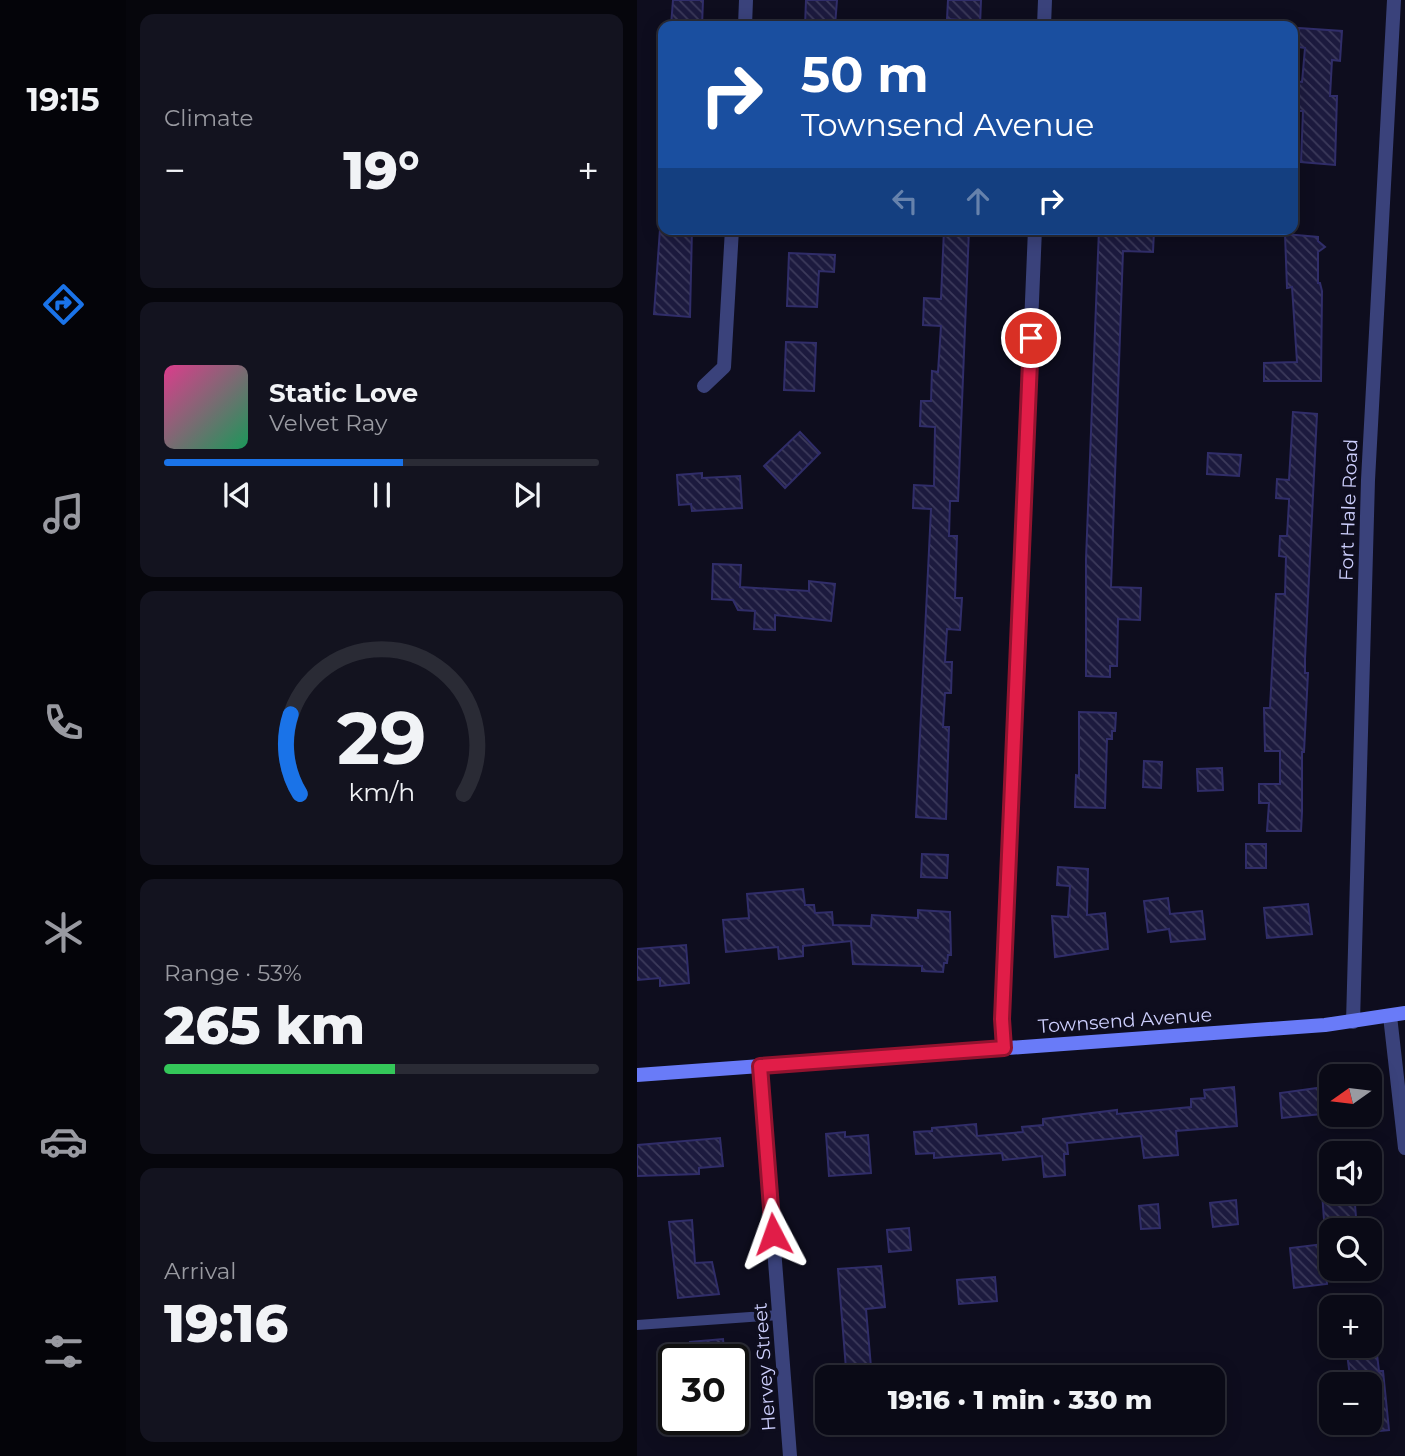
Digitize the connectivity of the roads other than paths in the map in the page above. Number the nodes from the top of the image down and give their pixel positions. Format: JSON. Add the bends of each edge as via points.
{"nodes":[{"id":1,"x":746,"y":0,"type":"edge"},
{"id":2,"x":1045,"y":0,"type":"edge"},
{"id":3,"x":1394,"y":0,"type":"edge"},
{"id":4,"x":745,"y":21,"type":"edge"},
{"id":5,"x":1044,"y":21,"type":"edge"},
{"id":6,"x":732,"y":235,"type":"edge"},
{"id":7,"x":1035,"y":235,"type":"edge"},
{"id":8,"x":704,"y":386,"type":"dead end"},
{"id":9,"x":1405,"y":1013,"type":"edge"},
{"id":10,"x":1390,"y":1016,"type":"junction"},
{"id":11,"x":1353,"y":1022,"type":"junction"},
{"id":12,"x":1004,"y":1048,"type":"junction"},
{"id":13,"x":760,"y":1066,"type":"junction"},
{"id":14,"x":637,"y":1075,"type":"edge"},
{"id":15,"x":1405,"y":1148,"type":"edge"},
{"id":16,"x":779,"y":1315,"type":"junction"},
{"id":17,"x":637,"y":1325,"type":"edge"},
{"id":18,"x":790,"y":1456,"type":"edge"}],
"edges":[{"from":1,"to":4,"type":"street"},
{"from":2,"to":5,"type":"street"},
{"from":3,"to":11,"type":"street","name":"Fort Hale Road","via":[[1369,466]]},
{"from":6,"to":8,"type":"street","via":[[724,367]]},
{"from":7,"to":12,"type":"street","via":[[1002,1006]]},
{"from":9,"to":10,"type":"main road","name":"Townsend Avenue"},
{"from":10,"to":11,"type":"main road","name":"Townsend Avenue"},
{"from":10,"to":15,"type":"street"},
{"from":11,"to":12,"type":"main road","name":"Townsend Avenue"},
{"from":12,"to":13,"type":"main road","name":"Townsend Avenue"},
{"from":13,"to":14,"type":"main road","name":"Townsend Avenue"},
{"from":13,"to":16,"type":"street","name":"Hervey Street"},
{"from":16,"to":17,"type":"lane"},
{"from":16,"to":18,"type":"street","name":"Hervey Street"}]}
